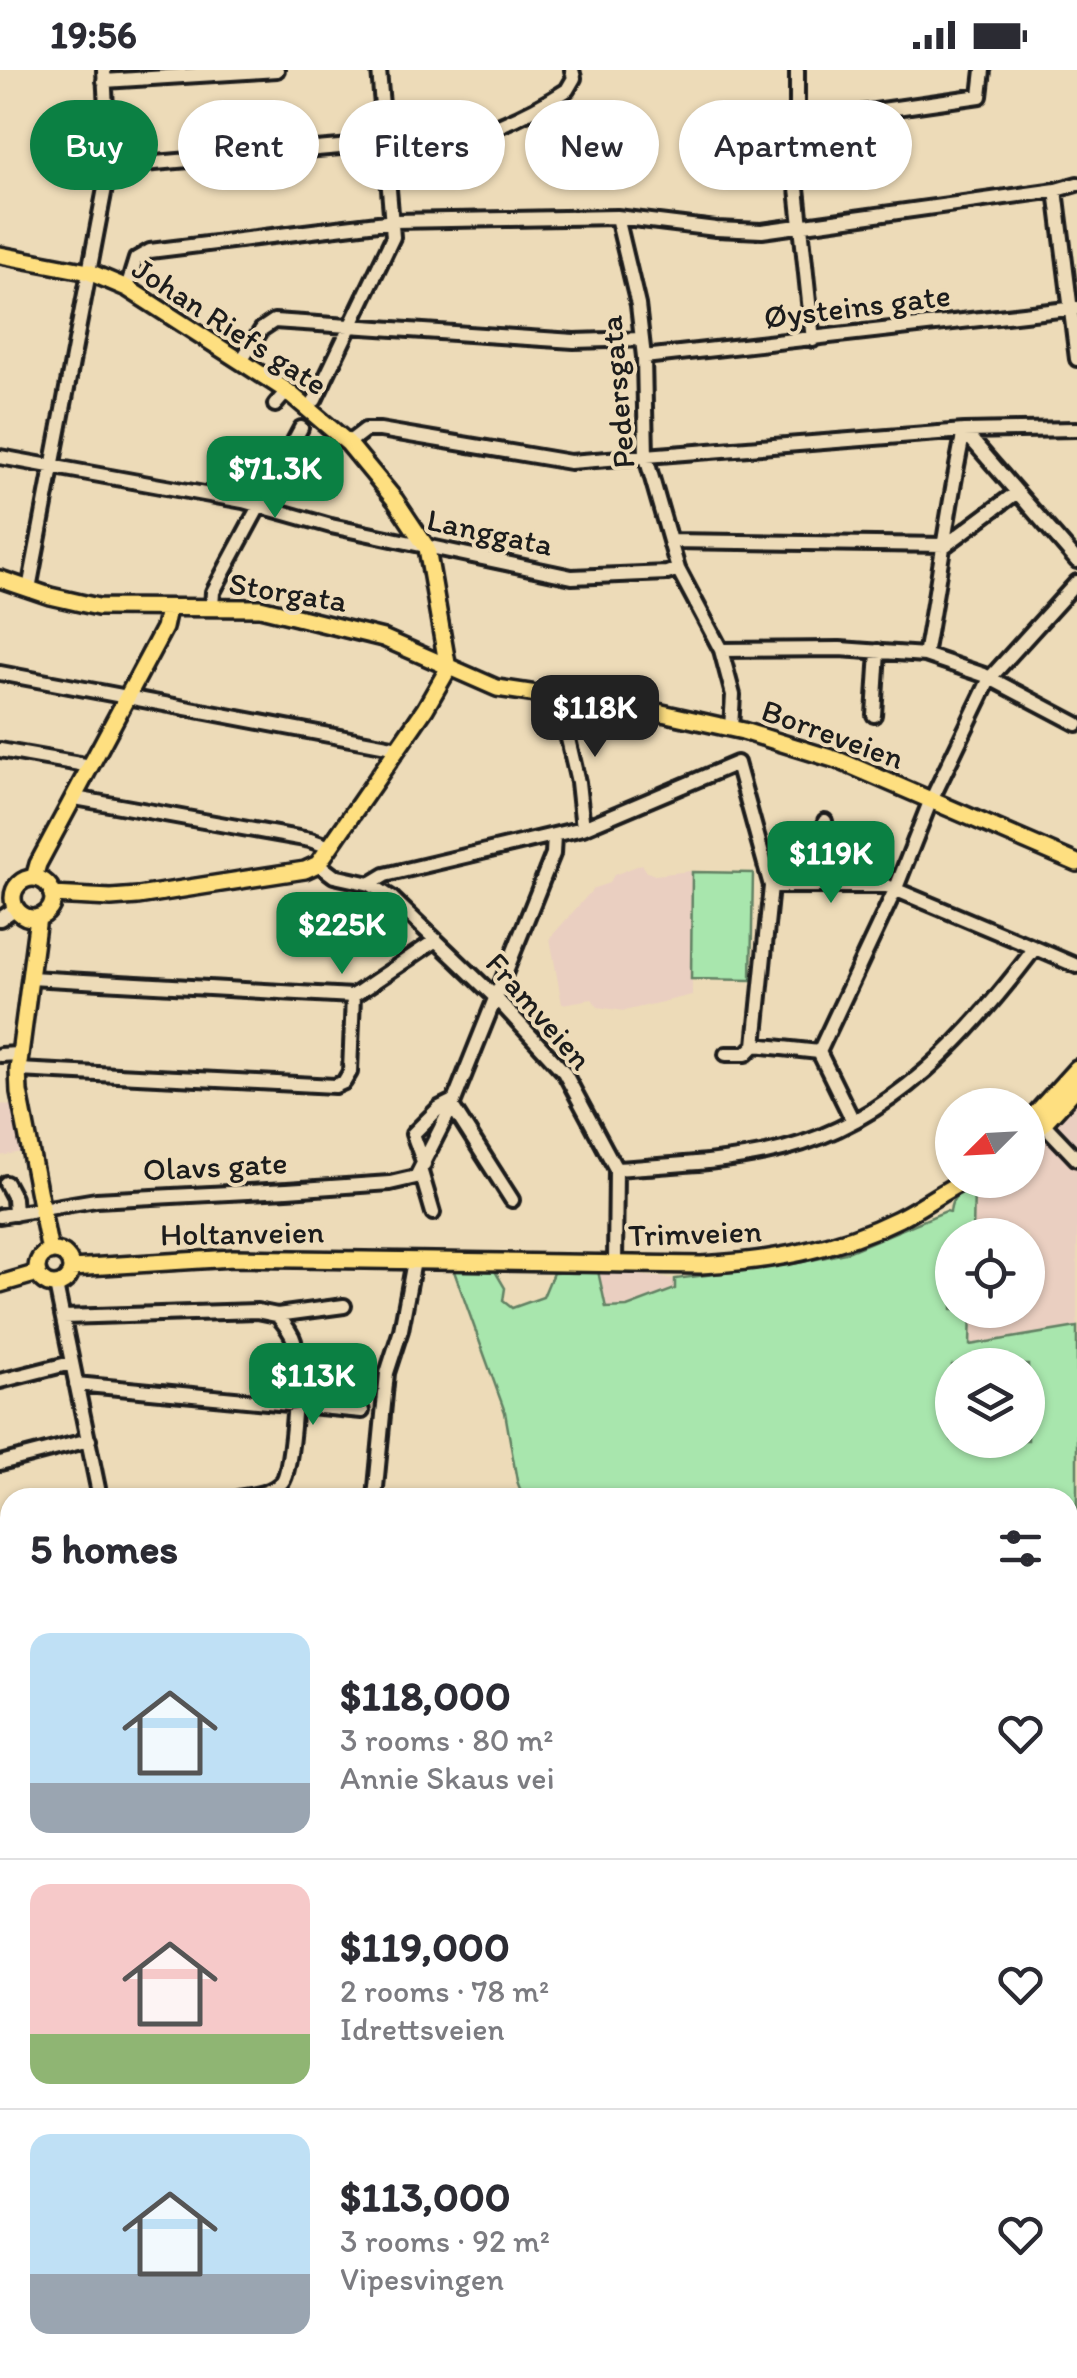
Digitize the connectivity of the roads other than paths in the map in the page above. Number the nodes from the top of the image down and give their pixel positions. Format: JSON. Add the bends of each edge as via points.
{"nodes":[{"id":1,"x":277,"y":70,"type":"edge"},
{"id":2,"x":379,"y":70,"type":"edge"},
{"id":3,"x":572,"y":70,"type":"edge"},
{"id":4,"x":797,"y":70,"type":"edge"},
{"id":5,"x":983,"y":70,"type":"edge"},
{"id":6,"x":104,"y":76,"type":"edge"},
{"id":7,"x":382,"y":100,"type":"edge"},
{"id":8,"x":796,"y":100,"type":"edge"},
{"id":9,"x":912,"y":106,"type":"edge"},
{"id":10,"x":505,"y":120,"type":"edge"},
{"id":11,"x":339,"y":152,"type":"edge"},
{"id":12,"x":158,"y":164,"type":"edge"},
{"id":13,"x":1077,"y":184,"type":"edge"},
{"id":14,"x":105,"y":190,"type":"edge"},
{"id":15,"x":391,"y":190,"type":"edge"},
{"id":16,"x":798,"y":190,"type":"edge"},
{"id":17,"x":1056,"y":190,"type":"junction"},
{"id":18,"x":617,"y":217,"type":"junction"},
{"id":19,"x":394,"y":221,"type":"junction"},
{"id":20,"x":799,"y":228,"type":"junction"},
{"id":21,"x":0,"y":255,"type":"edge"},
{"id":22,"x":89,"y":272,"type":"junction"},
{"id":23,"x":127,"y":288,"type":"junction"},
{"id":24,"x":1074,"y":308,"type":"edge"},
{"id":25,"x":351,"y":327,"type":"junction"},
{"id":26,"x":642,"y":339,"type":"junction"},
{"id":27,"x":813,"y":340,"type":"junction"},
{"id":28,"x":644,"y":357,"type":"junction"},
{"id":29,"x":1077,"y":359,"type":"edge"},
{"id":30,"x":241,"y":361,"type":"junction"},
{"id":31,"x":286,"y":391,"type":"junction"},
{"id":32,"x":315,"y":400,"type":"dead end"},
{"id":33,"x":275,"y":405,"type":"dead end"},
{"id":34,"x":301,"y":428,"type":"dead end"},
{"id":35,"x":1077,"y":428,"type":"edge"},
{"id":36,"x":964,"y":432,"type":"junction"},
{"id":37,"x":348,"y":443,"type":"junction"},
{"id":38,"x":0,"y":456,"type":"edge"},
{"id":39,"x":646,"y":457,"type":"junction"},
{"id":40,"x":53,"y":466,"type":"junction"},
{"id":41,"x":1017,"y":492,"type":"junction"},
{"id":42,"x":258,"y":506,"type":"junction"},
{"id":43,"x":670,"y":542,"type":"junction"},
{"id":44,"x":946,"y":545,"type":"junction"},
{"id":45,"x":427,"y":548,"type":"junction"},
{"id":46,"x":1077,"y":560,"type":"edge"},
{"id":47,"x":678,"y":569,"type":"junction"},
{"id":48,"x":0,"y":579,"type":"edge"},
{"id":49,"x":1077,"y":582,"type":"edge"},
{"id":50,"x":29,"y":589,"type":"junction"},
{"id":51,"x":212,"y":607,"type":"junction"},
{"id":52,"x":168,"y":608,"type":"junction"},
{"id":53,"x":721,"y":650,"type":"junction"},
{"id":54,"x":878,"y":651,"type":"junction"},
{"id":55,"x":925,"y":655,"type":"junction"},
{"id":56,"x":448,"y":669,"type":"junction"},
{"id":57,"x":0,"y":673,"type":"edge"},
{"id":58,"x":990,"y":678,"type":"junction"},
{"id":59,"x":128,"y":698,"type":"junction"},
{"id":60,"x":559,"y":700,"type":"junction"},
{"id":61,"x":874,"y":715,"type":"dead end"},
{"id":62,"x":1077,"y":724,"type":"edge"},
{"id":63,"x":731,"y":728,"type":"junction"},
{"id":64,"x":398,"y":748,"type":"junction"},
{"id":65,"x":0,"y":750,"type":"edge"},
{"id":66,"x":91,"y":766,"type":"junction"},
{"id":67,"x":75,"y":798,"type":"junction"},
{"id":68,"x":932,"y":800,"type":"junction"},
{"id":69,"x":825,"y":821,"type":"dead end"},
{"id":70,"x":583,"y":828,"type":"junction"},
{"id":71,"x":554,"y":835,"type":"junction"},
{"id":72,"x":330,"y":847,"type":"junction"},
{"id":73,"x":1077,"y":863,"type":"edge"},
{"id":74,"x":318,"y":864,"type":"junction"},
{"id":75,"x":34,"y":878,"type":"junction"},
{"id":76,"x":0,"y":881,"type":"edge"},
{"id":77,"x":370,"y":884,"type":"junction"},
{"id":78,"x":830,"y":885,"type":"junction"},
{"id":79,"x":771,"y":886,"type":"junction"},
{"id":80,"x":17,"y":887,"type":"junction"},
{"id":81,"x":896,"y":888,"type":"junction"},
{"id":82,"x":52,"y":896,"type":"junction"},
{"id":83,"x":16,"y":908,"type":"junction"},
{"id":84,"x":38,"y":917,"type":"junction"},
{"id":85,"x":0,"y":919,"type":"edge"},
{"id":86,"x":436,"y":940,"type":"junction"},
{"id":87,"x":1036,"y":948,"type":"junction"},
{"id":88,"x":1077,"y":966,"type":"edge"},
{"id":89,"x":30,"y":978,"type":"junction"},
{"id":90,"x":353,"y":996,"type":"junction"},
{"id":91,"x":496,"y":997,"type":"junction"},
{"id":92,"x":755,"y":1044,"type":"junction"},
{"id":93,"x":819,"y":1052,"type":"junction"},
{"id":94,"x":726,"y":1054,"type":"dead end"},
{"id":95,"x":0,"y":1055,"type":"edge"},
{"id":96,"x":18,"y":1062,"type":"junction"},
{"id":97,"x":1077,"y":1068,"type":"edge"},
{"id":98,"x":1077,"y":1087,"type":"edge"},
{"id":99,"x":453,"y":1103,"type":"junction"},
{"id":100,"x":1045,"y":1108,"type":"edge"},
{"id":101,"x":1045,"y":1113,"type":"edge"},
{"id":102,"x":853,"y":1121,"type":"junction"},
{"id":103,"x":1045,"y":1130,"type":"edge"},
{"id":104,"x":1077,"y":1159,"type":"edge"},
{"id":105,"x":423,"y":1168,"type":"junction"},
{"id":106,"x":616,"y":1169,"type":"junction"},
{"id":107,"x":6,"y":1183,"type":"dead end"},
{"id":108,"x":935,"y":1197,"type":"edge"},
{"id":109,"x":512,"y":1200,"type":"dead end"},
{"id":110,"x":42,"y":1209,"type":"junction"},
{"id":111,"x":433,"y":1213,"type":"dead end"},
{"id":112,"x":7,"y":1215,"type":"edge"},
{"id":113,"x":50,"y":1252,"type":"junction"},
{"id":114,"x":414,"y":1261,"type":"junction"},
{"id":115,"x":615,"y":1263,"type":"junction"},
{"id":116,"x":72,"y":1268,"type":"junction"},
{"id":117,"x":38,"y":1273,"type":"junction"},
{"id":118,"x":0,"y":1284,"type":"edge"},
{"id":119,"x":56,"y":1286,"type":"junction"},
{"id":120,"x":344,"y":1306,"type":"dead end"},
{"id":121,"x":276,"y":1314,"type":"junction"},
{"id":122,"x":63,"y":1317,"type":"junction"},
{"id":123,"x":72,"y":1363,"type":"junction"},
{"id":124,"x":0,"y":1381,"type":"edge"},
{"id":125,"x":76,"y":1384,"type":"junction"},
{"id":126,"x":294,"y":1406,"type":"junction"},
{"id":127,"x":362,"y":1411,"type":"dead end"},
{"id":128,"x":89,"y":1440,"type":"junction"},
{"id":129,"x":0,"y":1463,"type":"edge"},
{"id":130,"x":98,"y":1488,"type":"edge"},
{"id":131,"x":272,"y":1488,"type":"edge"},
{"id":132,"x":376,"y":1488,"type":"edge"}],
"edges":[{"from":1,"to":6,"type":"street"},
{"from":2,"to":7,"type":"street"},
{"from":3,"to":10,"type":"street","via":[[567,90]]},
{"from":4,"to":8,"type":"street"},
{"from":5,"to":9,"type":"street","via":[[980,96]]},
{"from":11,"to":12,"type":"street"},
{"from":13,"to":17,"type":"street"},
{"from":14,"to":22,"type":"street"},
{"from":15,"to":19,"type":"street"},
{"from":16,"to":20,"type":"street"},
{"from":17,"to":20,"type":"street"},
{"from":17,"to":24,"type":"street"},
{"from":18,"to":19,"type":"street"},
{"from":18,"to":20,"type":"street","via":[[716,230]]},
{"from":18,"to":26,"type":"street","name":"Pedersgata"},
{"from":19,"to":23,"type":"street","via":[[150,250],[136,259]]},
{"from":19,"to":25,"type":"street","via":[[393,237]]},
{"from":20,"to":27,"type":"street"},
{"from":21,"to":22,"type":"main road","name":"Johan Riefs gate"},
{"from":22,"to":23,"type":"main road","name":"Johan Riefs gate"},
{"from":22,"to":40,"type":"street"},
{"from":23,"to":30,"type":"main road","name":"Johan Riefs gate"},
{"from":24,"to":27,"type":"street","name":"Øysteins gate"},
{"from":24,"to":29,"type":"street"},
{"from":25,"to":26,"type":"street"},
{"from":25,"to":30,"type":"street","via":[[274,322]]},
{"from":25,"to":32,"type":"street"},
{"from":26,"to":28,"type":"street","name":"Pedersgata"},
{"from":27,"to":28,"type":"street","name":"Øysteins gate"},
{"from":28,"to":39,"type":"street","name":"Pedersgata"},
{"from":30,"to":31,"type":"main road","name":"Johan Riefs gate"},
{"from":31,"to":33,"type":"street"},
{"from":31,"to":37,"type":"main road","name":"Johan Riefs gate"},
{"from":34,"to":42,"type":"street"},
{"from":35,"to":36,"type":"street"},
{"from":36,"to":39,"type":"street"},
{"from":36,"to":41,"type":"street"},
{"from":36,"to":44,"type":"street"},
{"from":37,"to":39,"type":"street","via":[[365,430],[380,430],[570,462]]},
{"from":37,"to":45,"type":"main road","name":"Johan Riefs gate"},
{"from":38,"to":40,"type":"street","name":"Langgata"},
{"from":39,"to":43,"type":"street","name":"Pedersgata"},
{"from":40,"to":42,"type":"street","name":"Langgata"},
{"from":40,"to":50,"type":"street"},
{"from":41,"to":44,"type":"street"},
{"from":41,"to":46,"type":"street"},
{"from":42,"to":45,"type":"street","name":"Langgata"},
{"from":42,"to":51,"type":"street"},
{"from":43,"to":44,"type":"street"},
{"from":43,"to":47,"type":"street","name":"Pedersgata"},
{"from":44,"to":55,"type":"street"},
{"from":45,"to":47,"type":"street","name":"Langgata","via":[[572,577]]},
{"from":45,"to":56,"type":"main road","name":"Johan Riefs gate"},
{"from":47,"to":53,"type":"street","name":"Pedersgata"},
{"from":48,"to":50,"type":"main road","name":"Storgata"},
{"from":49,"to":58,"type":"street"},
{"from":50,"to":52,"type":"main road","name":"Storgata","via":[[98,607]]},
{"from":51,"to":52,"type":"main road","name":"Storgata"},
{"from":51,"to":56,"type":"main road","name":"Storgata","via":[[260,608],[336,625],[383,638]]},
{"from":52,"to":59,"type":"main road"},
{"from":53,"to":54,"type":"street"},
{"from":53,"to":63,"type":"street","name":"Pedersgata","via":[[733,695]]},
{"from":54,"to":55,"type":"street"},
{"from":54,"to":61,"type":"street"},
{"from":55,"to":58,"type":"street"},
{"from":56,"to":60,"type":"main road","name":"Storgata","via":[[497,688]]},
{"from":56,"to":64,"type":"main road"},
{"from":57,"to":59,"type":"street"},
{"from":58,"to":62,"type":"street"},
{"from":58,"to":68,"type":"street"},
{"from":59,"to":64,"type":"street"},
{"from":59,"to":66,"type":"main road"},
{"from":60,"to":63,"type":"main road","name":"Borreveien"},
{"from":60,"to":70,"type":"street"},
{"from":63,"to":68,"type":"main road","name":"Borreveien","via":[[840,761]]},
{"from":64,"to":72,"type":"main road"},
{"from":65,"to":66,"type":"street"},
{"from":66,"to":67,"type":"main road"},
{"from":67,"to":72,"type":"street"},
{"from":67,"to":75,"type":"main road"},
{"from":68,"to":73,"type":"main road","name":"Borreveien"},
{"from":68,"to":81,"type":"street"},
{"from":69,"to":78,"type":"street"},
{"from":70,"to":71,"type":"street"},
{"from":70,"to":79,"type":"street","via":[[737,763]]},
{"from":71,"to":77,"type":"street"},
{"from":71,"to":91,"type":"street","via":[[553,854]]},
{"from":72,"to":74,"type":"main road"},
{"from":74,"to":77,"type":"street","name":"Framveien","via":[[334,876]]},
{"from":74,"to":82,"type":"main road","via":[[138,896]]},
{"from":75,"to":80,"type":"main road"},
{"from":75,"to":82,"type":"main road"},
{"from":76,"to":80,"type":"main road"},
{"from":77,"to":86,"type":"street","name":"Framveien"},
{"from":78,"to":79,"type":"street"},
{"from":78,"to":81,"type":"street"},
{"from":79,"to":92,"type":"street"},
{"from":80,"to":83,"type":"main road"},
{"from":81,"to":87,"type":"street"},
{"from":81,"to":93,"type":"street"},
{"from":82,"to":84,"type":"main road","via":[[50,909]]},
{"from":83,"to":84,"type":"main road"},
{"from":83,"to":85,"type":"street"},
{"from":84,"to":89,"type":"main road"},
{"from":86,"to":90,"type":"street"},
{"from":86,"to":91,"type":"street","name":"Framveien"},
{"from":87,"to":88,"type":"street"},
{"from":87,"to":102,"type":"street","via":[[954,1047]]},
{"from":89,"to":90,"type":"street"},
{"from":89,"to":96,"type":"main road"},
{"from":90,"to":96,"type":"street","via":[[348,1078],[330,1087]]},
{"from":91,"to":99,"type":"street"},
{"from":91,"to":106,"type":"street","name":"Framveien","via":[[564,1072]]},
{"from":92,"to":93,"type":"street"},
{"from":92,"to":94,"type":"street","via":[[746,1054]]},
{"from":93,"to":102,"type":"street"},
{"from":95,"to":96,"type":"street"},
{"from":96,"to":110,"type":"main road"},
{"from":97,"to":100,"type":"main road"},
{"from":98,"to":101,"type":"main road"},
{"from":99,"to":105,"type":"street"},
{"from":99,"to":105,"type":"street","via":[[413,1134]]},
{"from":99,"to":109,"type":"street"},
{"from":102,"to":106,"type":"street","via":[[762,1154]]},
{"from":103,"to":104,"type":"street"},
{"from":105,"to":110,"type":"street","name":"Olavs gate","via":[[416,1177],[390,1183]]},
{"from":105,"to":111,"type":"street"},
{"from":106,"to":115,"type":"street","name":"Framveien"},
{"from":107,"to":112,"type":"street","via":[[14,1198]]},
{"from":108,"to":115,"type":"main road","name":"Trimveien","via":[[866,1233],[810,1251],[738,1263]]},
{"from":110,"to":112,"type":"street","name":"Olavs gate"},
{"from":110,"to":113,"type":"main road"},
{"from":113,"to":116,"type":"main road","via":[[66,1256]]},
{"from":113,"to":117,"type":"main road"},
{"from":114,"to":115,"type":"main road","name":"Trimveien"},
{"from":114,"to":116,"type":"main road","name":"Holtanveien","via":[[233,1258]]},
{"from":114,"to":132,"type":"street","via":[[387,1373]]},
{"from":116,"to":119,"type":"main road"},
{"from":117,"to":118,"type":"main road"},
{"from":117,"to":119,"type":"main road"},
{"from":119,"to":122,"type":"street"},
{"from":120,"to":121,"type":"street"},
{"from":121,"to":122,"type":"street"},
{"from":121,"to":126,"type":"street","via":[[294,1343]]},
{"from":122,"to":123,"type":"street"},
{"from":123,"to":124,"type":"street"},
{"from":123,"to":125,"type":"street"},
{"from":125,"to":126,"type":"street"},
{"from":125,"to":128,"type":"street"},
{"from":126,"to":127,"type":"street"},
{"from":126,"to":131,"type":"street","via":[[288,1473]]},
{"from":128,"to":129,"type":"street"},
{"from":128,"to":130,"type":"street"}]}
